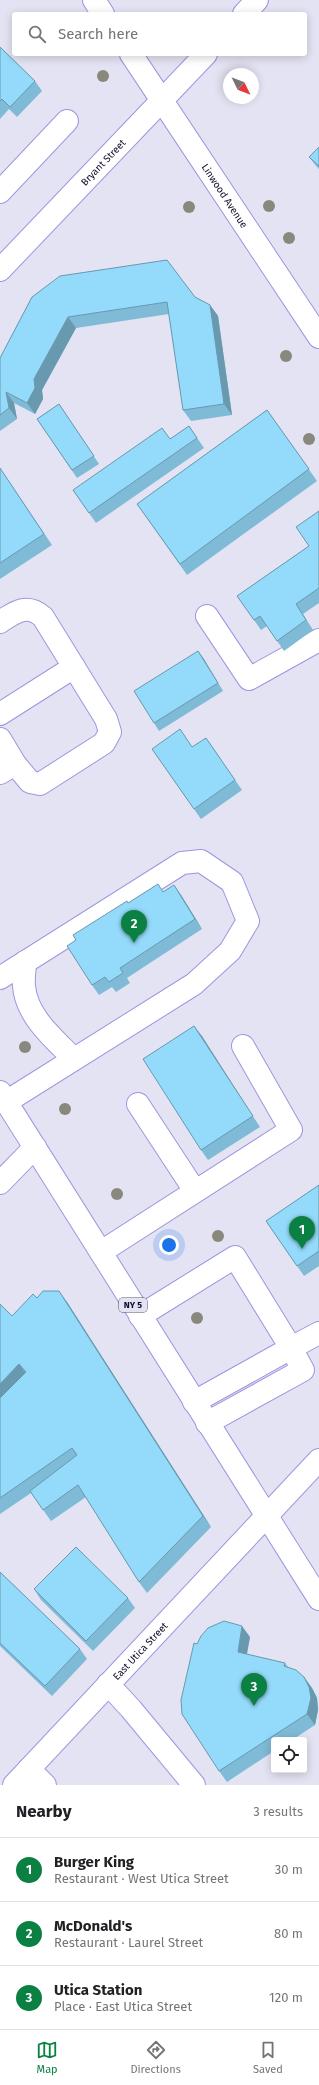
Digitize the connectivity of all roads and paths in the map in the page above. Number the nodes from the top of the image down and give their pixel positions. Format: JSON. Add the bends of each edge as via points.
{"nodes":[{"id":1,"x":94,"y":0,"type":"edge"},
{"id":2,"x":257,"y":0,"type":"edge"},
{"id":3,"x":102,"y":12,"type":"edge"},
{"id":4,"x":246,"y":12,"type":"edge"},
{"id":5,"x":132,"y":56,"type":"edge"},
{"id":6,"x":204,"y":56,"type":"edge"},
{"id":7,"x":161,"y":101,"type":"junction"},
{"id":8,"x":67,"y":121,"type":"dead end"},
{"id":9,"x":0,"y":192,"type":"edge"},
{"id":10,"x":4,"y":258,"type":"edge"},
{"id":11,"x":319,"y":337,"type":"edge"},
{"id":12,"x":207,"y":616,"type":"dead end"},
{"id":13,"x":0,"y":622,"type":"edge"},
{"id":14,"x":319,"y":640,"type":"edge"},
{"id":15,"x":74,"y":667,"type":"junction"},
{"id":16,"x":0,"y":714,"type":"edge"},
{"id":17,"x":0,"y":739,"type":"edge"},
{"id":18,"x":7,"y":768,"type":"edge"},
{"id":19,"x":25,"y":962,"type":"junction"},
{"id":20,"x":0,"y":978,"type":"edge"},
{"id":21,"x":243,"y":1046,"type":"dead end"},
{"id":22,"x":74,"y":1059,"type":"junction"},
{"id":23,"x":3,"y":1097,"type":"edge"},
{"id":24,"x":138,"y":1104,"type":"dead end"},
{"id":25,"x":35,"y":1147,"type":"junction"},
{"id":26,"x":0,"y":1183,"type":"edge"},
{"id":27,"x":195,"y":1191,"type":"junction"},
{"id":28,"x":100,"y":1252,"type":"junction"},
{"id":29,"x":140,"y":1316,"type":"junction"},
{"id":30,"x":319,"y":1333,"type":"edge"},
{"id":31,"x":291,"y":1348,"type":"junction"},
{"id":32,"x":194,"y":1402,"type":"junction"},
{"id":33,"x":207,"y":1423,"type":"junction"},
{"id":34,"x":319,"y":1460,"type":"edge"},
{"id":35,"x":266,"y":1517,"type":"junction"},
{"id":36,"x":319,"y":1599,"type":"edge"},
{"id":37,"x":108,"y":1684,"type":"junction"},
{"id":38,"x":29,"y":1769,"type":"junction"},
{"id":39,"x":14,"y":1785,"type":"edge"},
{"id":40,"x":45,"y":1785,"type":"edge"},
{"id":41,"x":194,"y":1785,"type":"edge"}],
"edges":[{"from":1,"to":3,"type":"street"},
{"from":2,"to":4,"type":"street"},
{"from":5,"to":7,"type":"street","name":"Linwood Avenue"},
{"from":6,"to":7,"type":"street","name":"Bryant Street"},
{"from":7,"to":10,"type":"street","name":"Bryant Street"},
{"from":7,"to":11,"type":"street","name":"Linwood Avenue"},
{"from":8,"to":9,"type":"street"},
{"from":12,"to":14,"type":"street","via":[[249,679]]},
{"from":13,"to":15,"type":"street","via":[[25,608],[38,612]]},
{"from":15,"to":16,"type":"street"},
{"from":15,"to":18,"type":"street","via":[[106,718],[109,737],[40,784],[30,782]]},
{"from":17,"to":18,"type":"street"},
{"from":19,"to":20,"type":"street"},
{"from":19,"to":22,"type":"street","via":[[24,987],[28,1003],[40,1024]]},
{"from":19,"to":22,"type":"street","via":[[182,863],[201,861],[232,882],[248,920],[230,951],[194,984]]},
{"from":21,"to":27,"type":"street","via":[[291,1130]]},
{"from":22,"to":23,"type":"street"},
{"from":23,"to":25,"type":"street","number":"NY 5"},
{"from":24,"to":27,"type":"street"},
{"from":25,"to":26,"type":"street"},
{"from":25,"to":28,"type":"street","number":"NY 5"},
{"from":27,"to":28,"type":"street"},
{"from":28,"to":29,"type":"street","number":"NY 5"},
{"from":29,"to":31,"type":"street","via":[[235,1257]]},
{"from":29,"to":32,"type":"street","number":"NY 5"},
{"from":30,"to":31,"type":"street"},
{"from":31,"to":32,"type":"street"},
{"from":31,"to":33,"type":"street","via":[[303,1370]]},
{"from":32,"to":33,"type":"street","number":"NY 5"},
{"from":33,"to":35,"type":"street","number":"NY 5"},
{"from":34,"to":35,"type":"street","name":"East Utica Street"},
{"from":35,"to":36,"type":"street","number":"NY 5"},
{"from":35,"to":37,"type":"street","name":"East Utica Street"},
{"from":37,"to":38,"type":"street","name":"East Utica Street"},
{"from":37,"to":41,"type":"street"},
{"from":38,"to":39,"type":"street","name":"East Utica Street"},
{"from":38,"to":40,"type":"street"}]}
